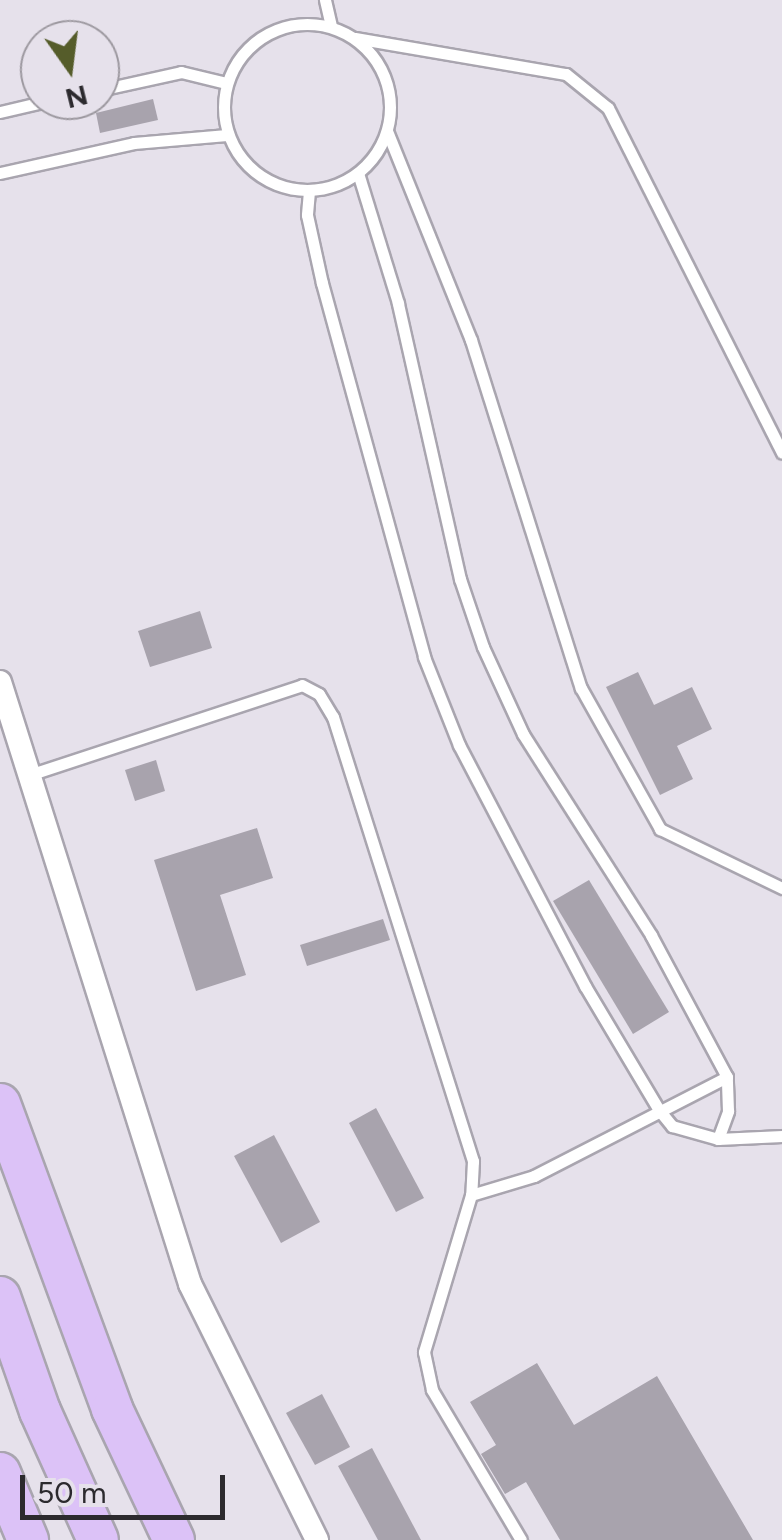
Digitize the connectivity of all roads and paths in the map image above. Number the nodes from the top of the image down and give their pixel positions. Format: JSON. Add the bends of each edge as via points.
{"nodes":[{"id":1,"x":325,"y":0,"type":"edge"},
{"id":2,"x":331,"y":26,"type":"junction"},
{"id":3,"x":355,"y":38,"type":"junction"},
{"id":4,"x":226,"y":83,"type":"junction"},
{"id":5,"x":120,"y":86,"type":"edge"},
{"id":6,"x":387,"y":131,"type":"junction"},
{"id":7,"x":227,"y":135,"type":"junction"},
{"id":8,"x":0,"y":173,"type":"edge"},
{"id":9,"x":358,"y":173,"type":"junction"},
{"id":10,"x":309,"y":191,"type":"junction"},
{"id":11,"x":782,"y":454,"type":"edge"},
{"id":12,"x":0,"y":682,"type":"edge"},
{"id":13,"x":30,"y":775,"type":"junction"},
{"id":14,"x":782,"y":888,"type":"edge"},
{"id":15,"x":726,"y":1077,"type":"junction"},
{"id":16,"x":0,"y":1104,"type":"edge"},
{"id":17,"x":659,"y":1110,"type":"junction"},
{"id":18,"x":782,"y":1136,"type":"edge"},
{"id":19,"x":718,"y":1139,"type":"junction"},
{"id":20,"x":472,"y":1195,"type":"junction"},
{"id":21,"x":0,"y":1297,"type":"edge"},
{"id":22,"x":0,"y":1473,"type":"edge"},
{"id":23,"x":28,"y":1540,"type":"edge"},
{"id":24,"x":98,"y":1540,"type":"edge"},
{"id":25,"x":174,"y":1540,"type":"edge"},
{"id":26,"x":317,"y":1540,"type":"edge"},
{"id":27,"x":520,"y":1540,"type":"edge"}],
"edges":[{"from":1,"to":2,"type":"lane"},
{"from":2,"to":3,"type":"lane"},
{"from":2,"to":4,"type":"lane","via":[[305,23],[256,40]]},
{"from":3,"to":6,"type":"lane","via":[[386,79]]},
{"from":3,"to":11,"type":"lane","via":[[566,74],[608,108]]},
{"from":4,"to":5,"type":"lane","via":[[181,72]]},
{"from":4,"to":7,"type":"lane"},
{"from":6,"to":9,"type":"lane"},
{"from":6,"to":14,"type":"lane","via":[[471,340],[582,688],[660,829]]},
{"from":7,"to":8,"type":"lane","via":[[134,143]]},
{"from":7,"to":10,"type":"lane","via":[[259,176]]},
{"from":9,"to":10,"type":"lane"},
{"from":9,"to":15,"type":"lane","via":[[398,303],[460,579],[482,647],[524,734],[651,935]]},
{"from":10,"to":17,"type":"lane","via":[[310,238],[424,657],[470,768]]},
{"from":12,"to":13,"type":"street"},
{"from":13,"to":20,"type":"lane","via":[[302,685],[319,694],[333,717],[462,1114],[474,1160]]},
{"from":13,"to":26,"type":"street","via":[[190,1284]]},
{"from":15,"to":17,"type":"lane"},
{"from":15,"to":19,"type":"lane","via":[[728,1111]]},
{"from":16,"to":25,"type":"highway","via":[[112,1410]]},
{"from":17,"to":19,"type":"lane","via":[[672,1126]]},
{"from":17,"to":20,"type":"lane","via":[[534,1176]]},
{"from":18,"to":19,"type":"lane"},
{"from":20,"to":27,"type":"lane","via":[[424,1352],[432,1390]]},
{"from":21,"to":24,"type":"highway","via":[[40,1411]]},
{"from":22,"to":23,"type":"highway"}]}
